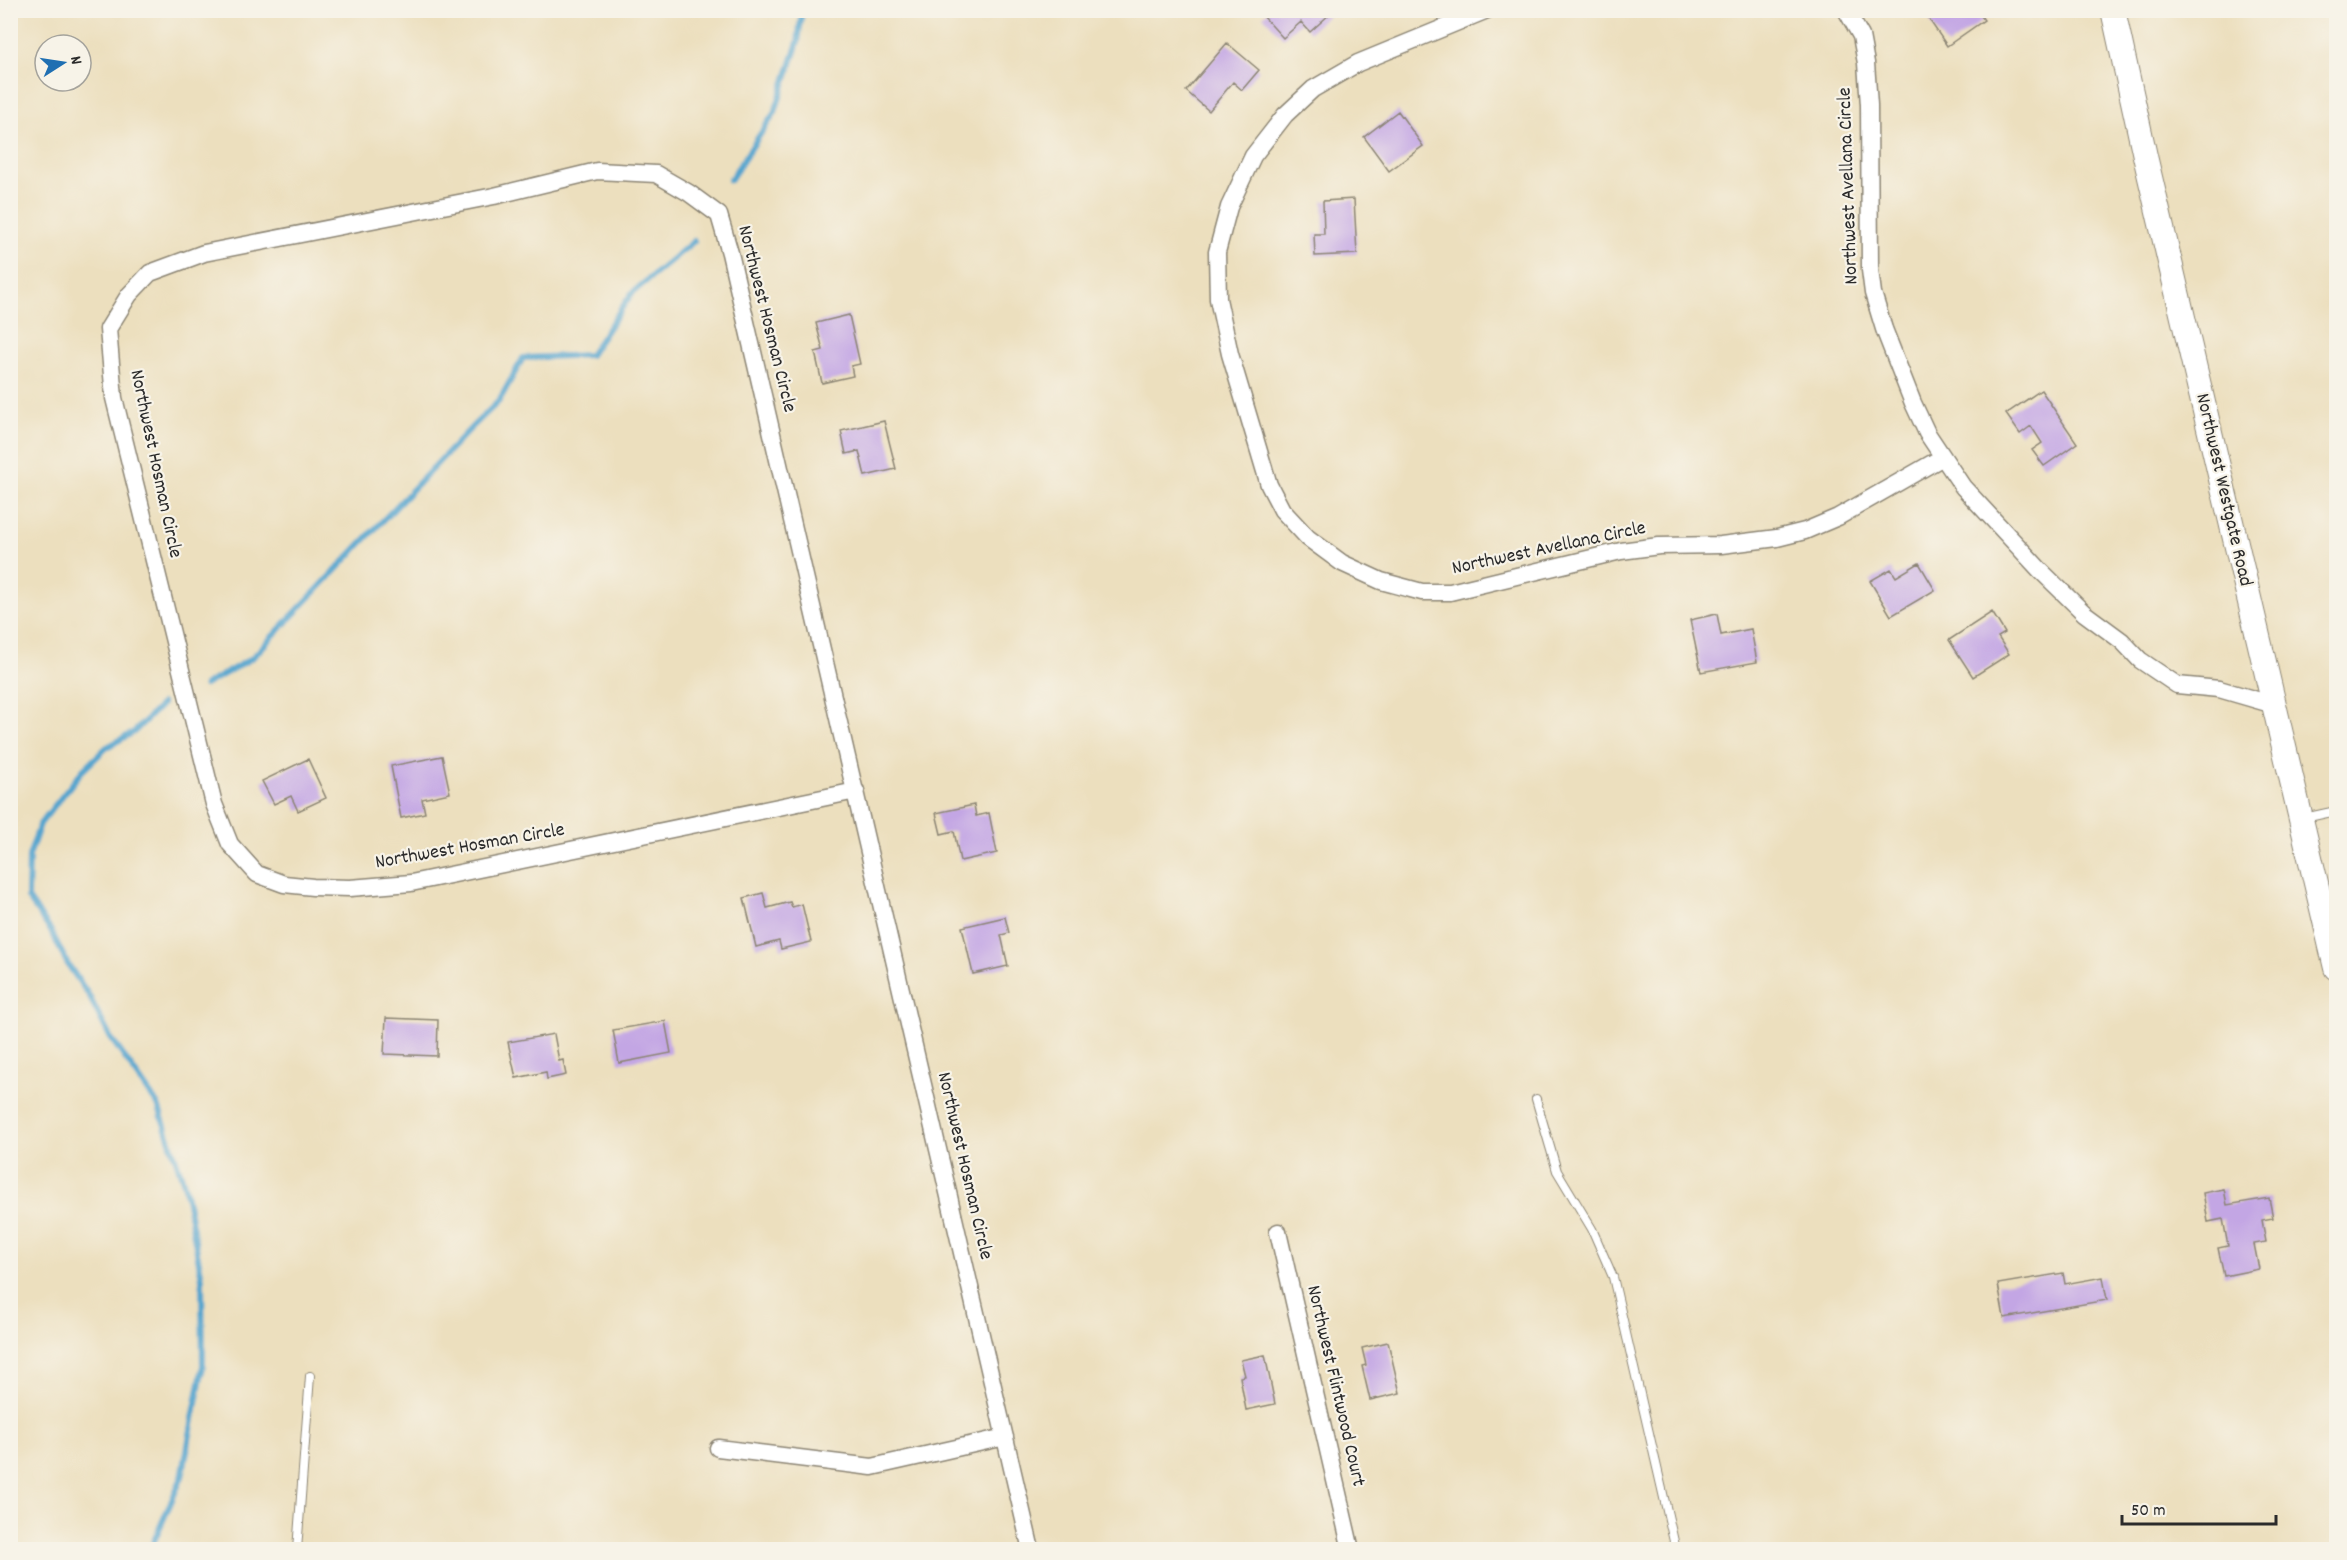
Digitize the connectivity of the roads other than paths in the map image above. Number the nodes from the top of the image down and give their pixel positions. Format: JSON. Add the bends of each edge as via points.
{"nodes":[{"id":1,"x":1487,"y":10,"type":"edge"},
{"id":2,"x":1846,"y":10,"type":"edge"},
{"id":3,"x":2113,"y":10,"type":"edge"},
{"id":4,"x":1943,"y":457,"type":"junction"},
{"id":5,"x":2274,"y":705,"type":"junction"},
{"id":6,"x":856,"y":791,"type":"junction"},
{"id":7,"x":2337,"y":811,"type":"edge"},
{"id":8,"x":2301,"y":819,"type":"junction"},
{"id":9,"x":2337,"y":968,"type":"edge"},
{"id":10,"x":1536,"y":1099,"type":"dead end"},
{"id":11,"x":1278,"y":1232,"type":"dead end"},
{"id":12,"x":310,"y":1376,"type":"dead end"},
{"id":13,"x":1005,"y":1437,"type":"junction"},
{"id":14,"x":718,"y":1448,"type":"dead end"},
{"id":15,"x":297,"y":1550,"type":"edge"},
{"id":16,"x":1031,"y":1550,"type":"edge"},
{"id":17,"x":1351,"y":1550,"type":"edge"},
{"id":18,"x":1676,"y":1550,"type":"edge"}],
"edges":[{"from":1,"to":4,"type":"street","name":"Northwest Avellana Circle","via":[[1358,63],[1313,89],[1285,115],[1252,156],[1228,207],[1217,252],[1218,299],[1230,354],[1269,486],[1282,510],[1308,538],[1342,563],[1381,581],[1422,592],[1450,592],[1621,551],[1721,545],[1805,531],[1838,518]]},
{"from":2,"to":4,"type":"street","name":"Northwest Avellana Circle","via":[[1860,36],[1866,63],[1873,292],[1913,403]]},
{"from":3,"to":5,"type":"street","name":"Northwest Westgate Road"},
{"from":4,"to":5,"type":"street","name":"Northwest Avellana Circle","via":[[1964,487],[2040,570],[2140,660],[2177,685],[2219,689]]},
{"from":5,"to":8,"type":"street","name":"Northwest Westgate Road"},
{"from":6,"to":6,"type":"street","name":"Northwest Hosman Circle","via":[[730,253],[719,215],[689,193],[656,174],[597,171],[494,196],[204,253],[150,273],[129,295],[108,329],[114,398],[214,804],[230,844],[257,874],[284,884],[313,887],[411,883]]},
{"from":6,"to":13,"type":"street","name":"Northwest Hosman Circle"},
{"from":7,"to":8,"type":"lane"},
{"from":8,"to":9,"type":"street","name":"Northwest Westgate Road"},
{"from":10,"to":18,"type":"lane","via":[[1557,1171],[1592,1229],[1613,1277]]},
{"from":11,"to":17,"type":"street","name":"Northwest Flintwood Court"},
{"from":12,"to":15,"type":"lane"},
{"from":13,"to":14,"type":"street","via":[[872,1467]]},
{"from":13,"to":16,"type":"street","name":"Northwest Hosman Circle"}]}
